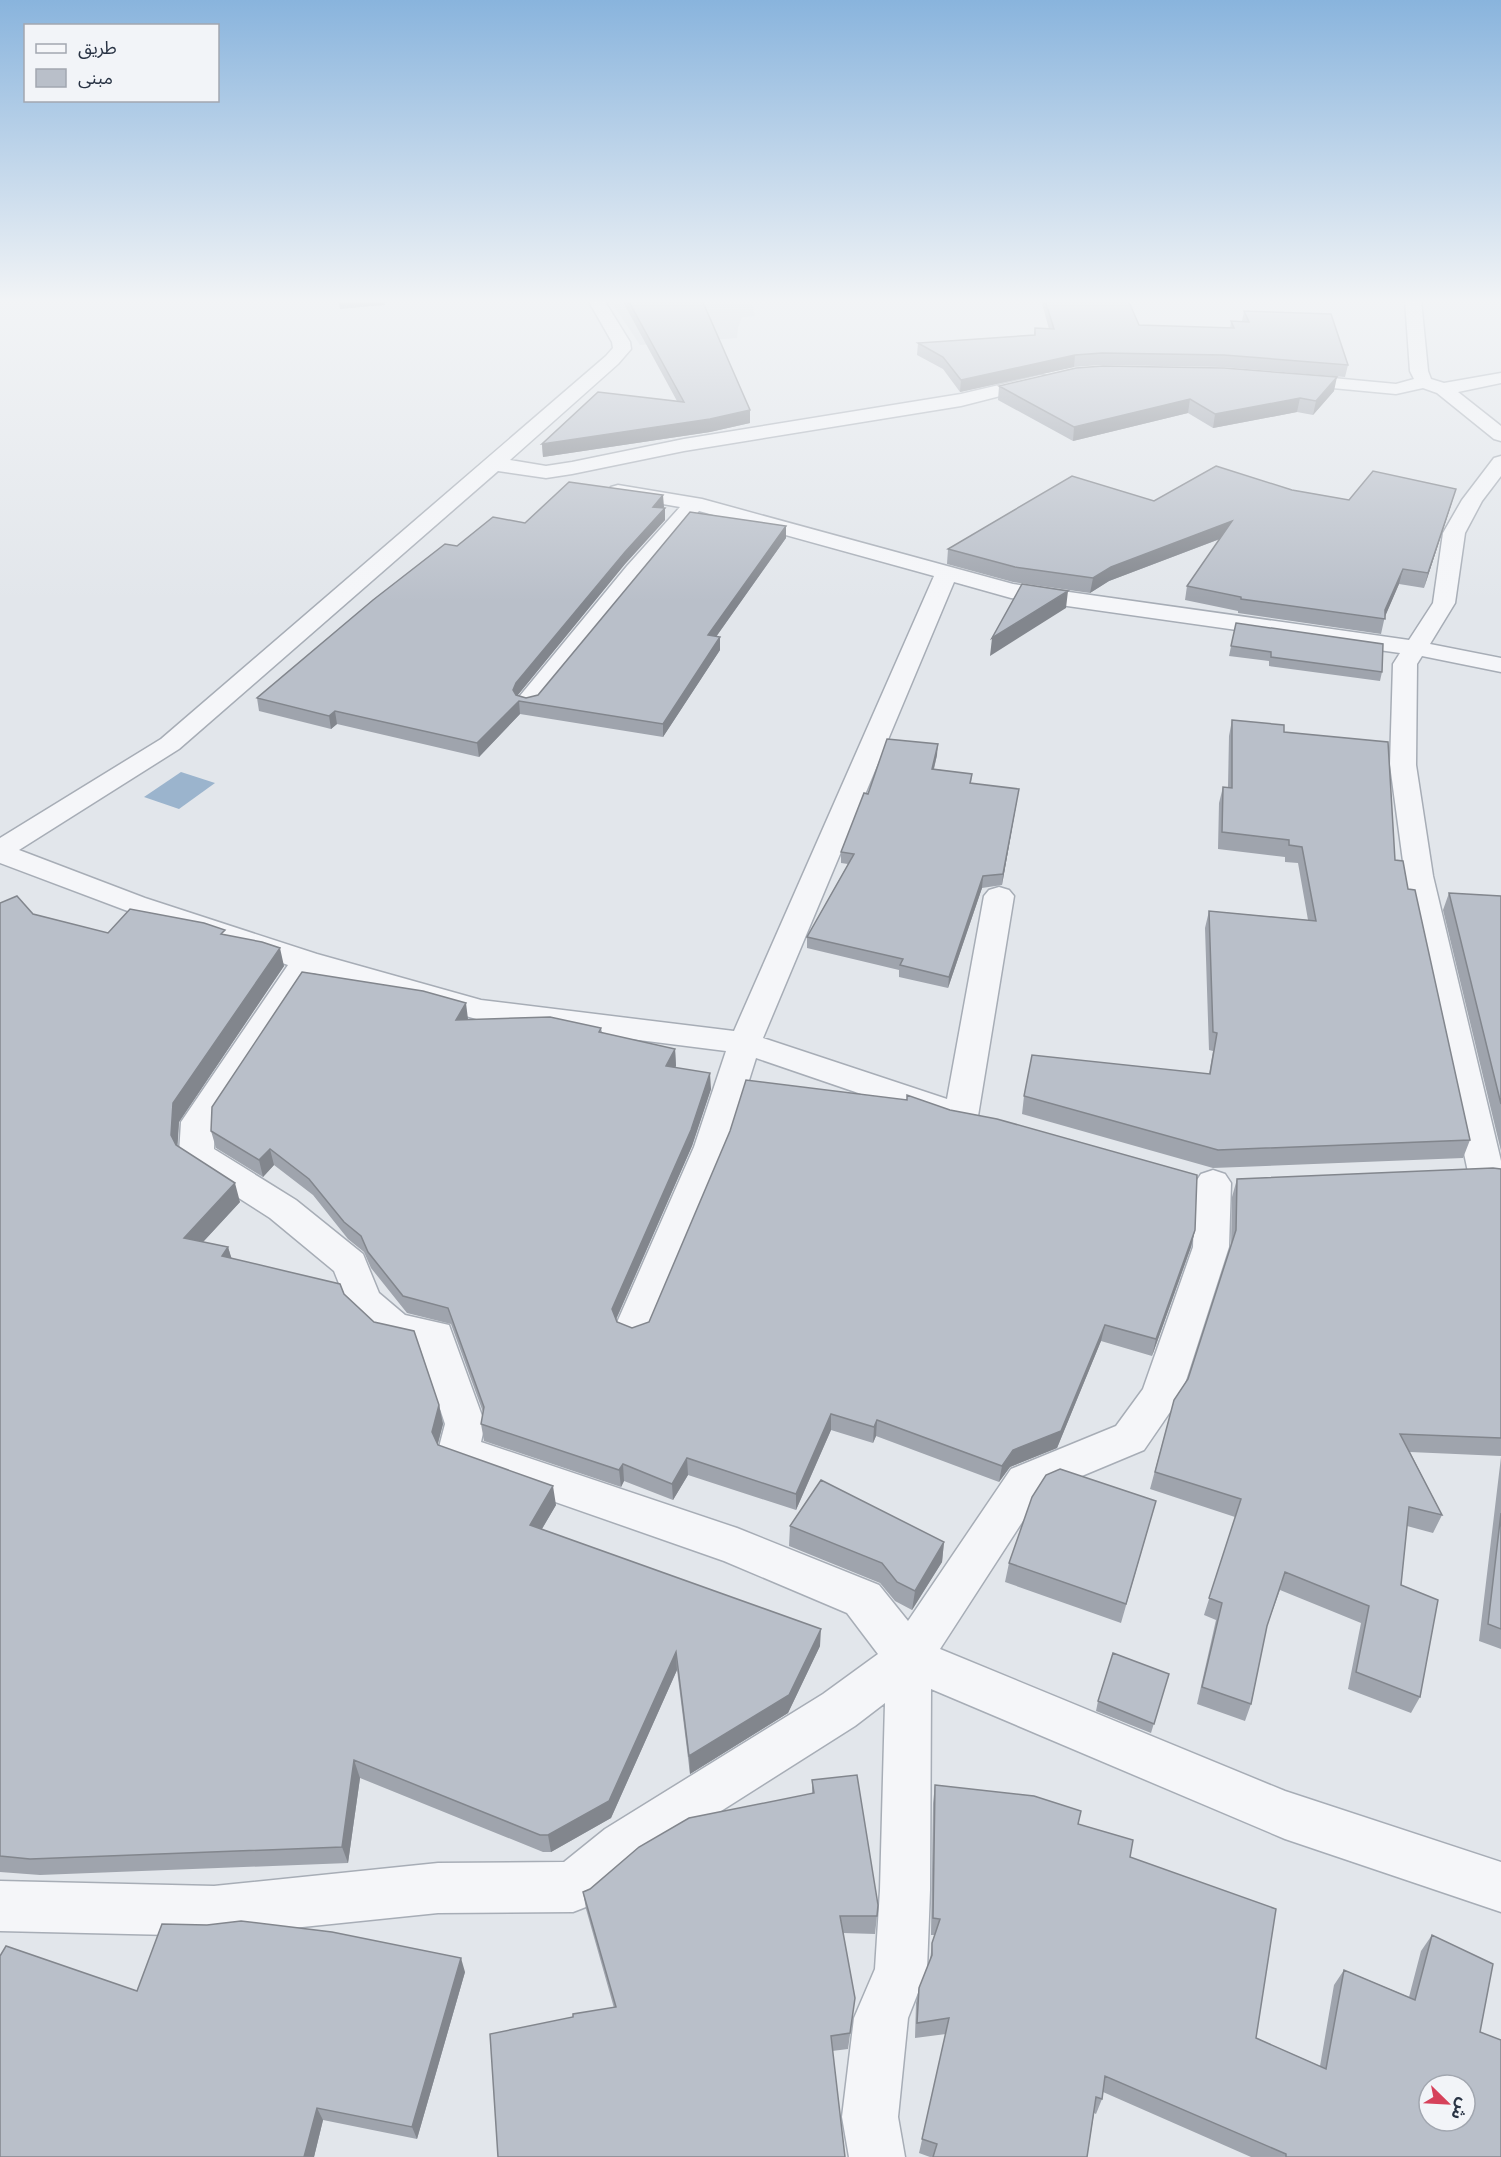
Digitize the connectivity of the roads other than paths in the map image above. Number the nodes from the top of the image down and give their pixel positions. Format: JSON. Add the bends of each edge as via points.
{"nodes":[{"id":1,"x":565,"y":401,"type":"edge"},
{"id":2,"x":958,"y":401,"type":"edge"},
{"id":3,"x":1458,"y":401,"type":"edge"},
{"id":4,"x":1501,"y":435,"type":"edge"},
{"id":5,"x":1501,"y":462,"type":"edge"},
{"id":6,"x":494,"y":464,"type":"junction"},
{"id":7,"x":546,"y":472,"type":"junction"},
{"id":8,"x":695,"y":503,"type":"junction"},
{"id":9,"x":946,"y":574,"type":"junction"},
{"id":10,"x":1416,"y":648,"type":"junction"},
{"id":11,"x":1501,"y":665,"type":"edge"},
{"id":12,"x":528,"y":702,"type":"edge"},
{"id":13,"x":0,"y":852,"type":"edge"},
{"id":14,"x":999,"y":896,"type":"dead end"},
{"id":15,"x":306,"y":961,"type":"junction"},
{"id":16,"x":745,"y":1042,"type":"junction"},
{"id":17,"x":961,"y":1116,"type":"junction"},
{"id":18,"x":995,"y":1121,"type":"edge"},
{"id":19,"x":1483,"y":1173,"type":"edge"},
{"id":20,"x":1214,"y":1181,"type":"dead end"},
{"id":21,"x":634,"y":1327,"type":"edge"},
{"id":22,"x":909,"y":1658,"type":"junction"},
{"id":23,"x":1501,"y":1887,"type":"edge"},
{"id":24,"x":0,"y":1906,"type":"edge"},
{"id":25,"x":877,"y":2157,"type":"edge"}],
"edges":[{"from":1,"to":6,"type":"street"},
{"from":2,"to":7,"type":"street","via":[[684,445]]},
{"from":3,"to":4,"type":"street"},
{"from":5,"to":10,"type":"street","via":[[1472,500],[1454,533],[1444,603]]},
{"from":6,"to":7,"type":"street"},
{"from":6,"to":13,"type":"street","via":[[170,744]]},
{"from":7,"to":8,"type":"street","via":[[573,486]]},
{"from":8,"to":9,"type":"street"},
{"from":8,"to":12,"type":"street"},
{"from":9,"to":10,"type":"street","via":[[1011,591]]},
{"from":9,"to":16,"type":"street"},
{"from":10,"to":11,"type":"street"},
{"from":10,"to":19,"type":"street","via":[[1406,664],[1403,765],[1419,876]]},
{"from":13,"to":15,"type":"street","via":[[135,904]]},
{"from":14,"to":17,"type":"street"},
{"from":15,"to":16,"type":"street","via":[[480,1010]]},
{"from":15,"to":22,"type":"street","via":[[198,1122],[196,1154],[283,1209],[350,1264],[363,1301],[394,1328],[435,1336],[465,1424],[458,1451],[737,1547],[863,1599]]},
{"from":16,"to":17,"type":"street"},
{"from":16,"to":21,"type":"street","via":[[711,1147]]},
{"from":17,"to":18,"type":"street"},
{"from":20,"to":22,"type":"street","via":[[1210,1247],[1161,1396],[1130,1438],[1026,1481]]},
{"from":22,"to":23,"type":"street","via":[[1285,1815]]},
{"from":22,"to":24,"type":"street","via":[[839,1710],[622,1846],[573,1887],[438,1888],[214,1911]]},
{"from":22,"to":25,"type":"street","via":[[901,1970],[881,2018],[870,2117]]}]}
